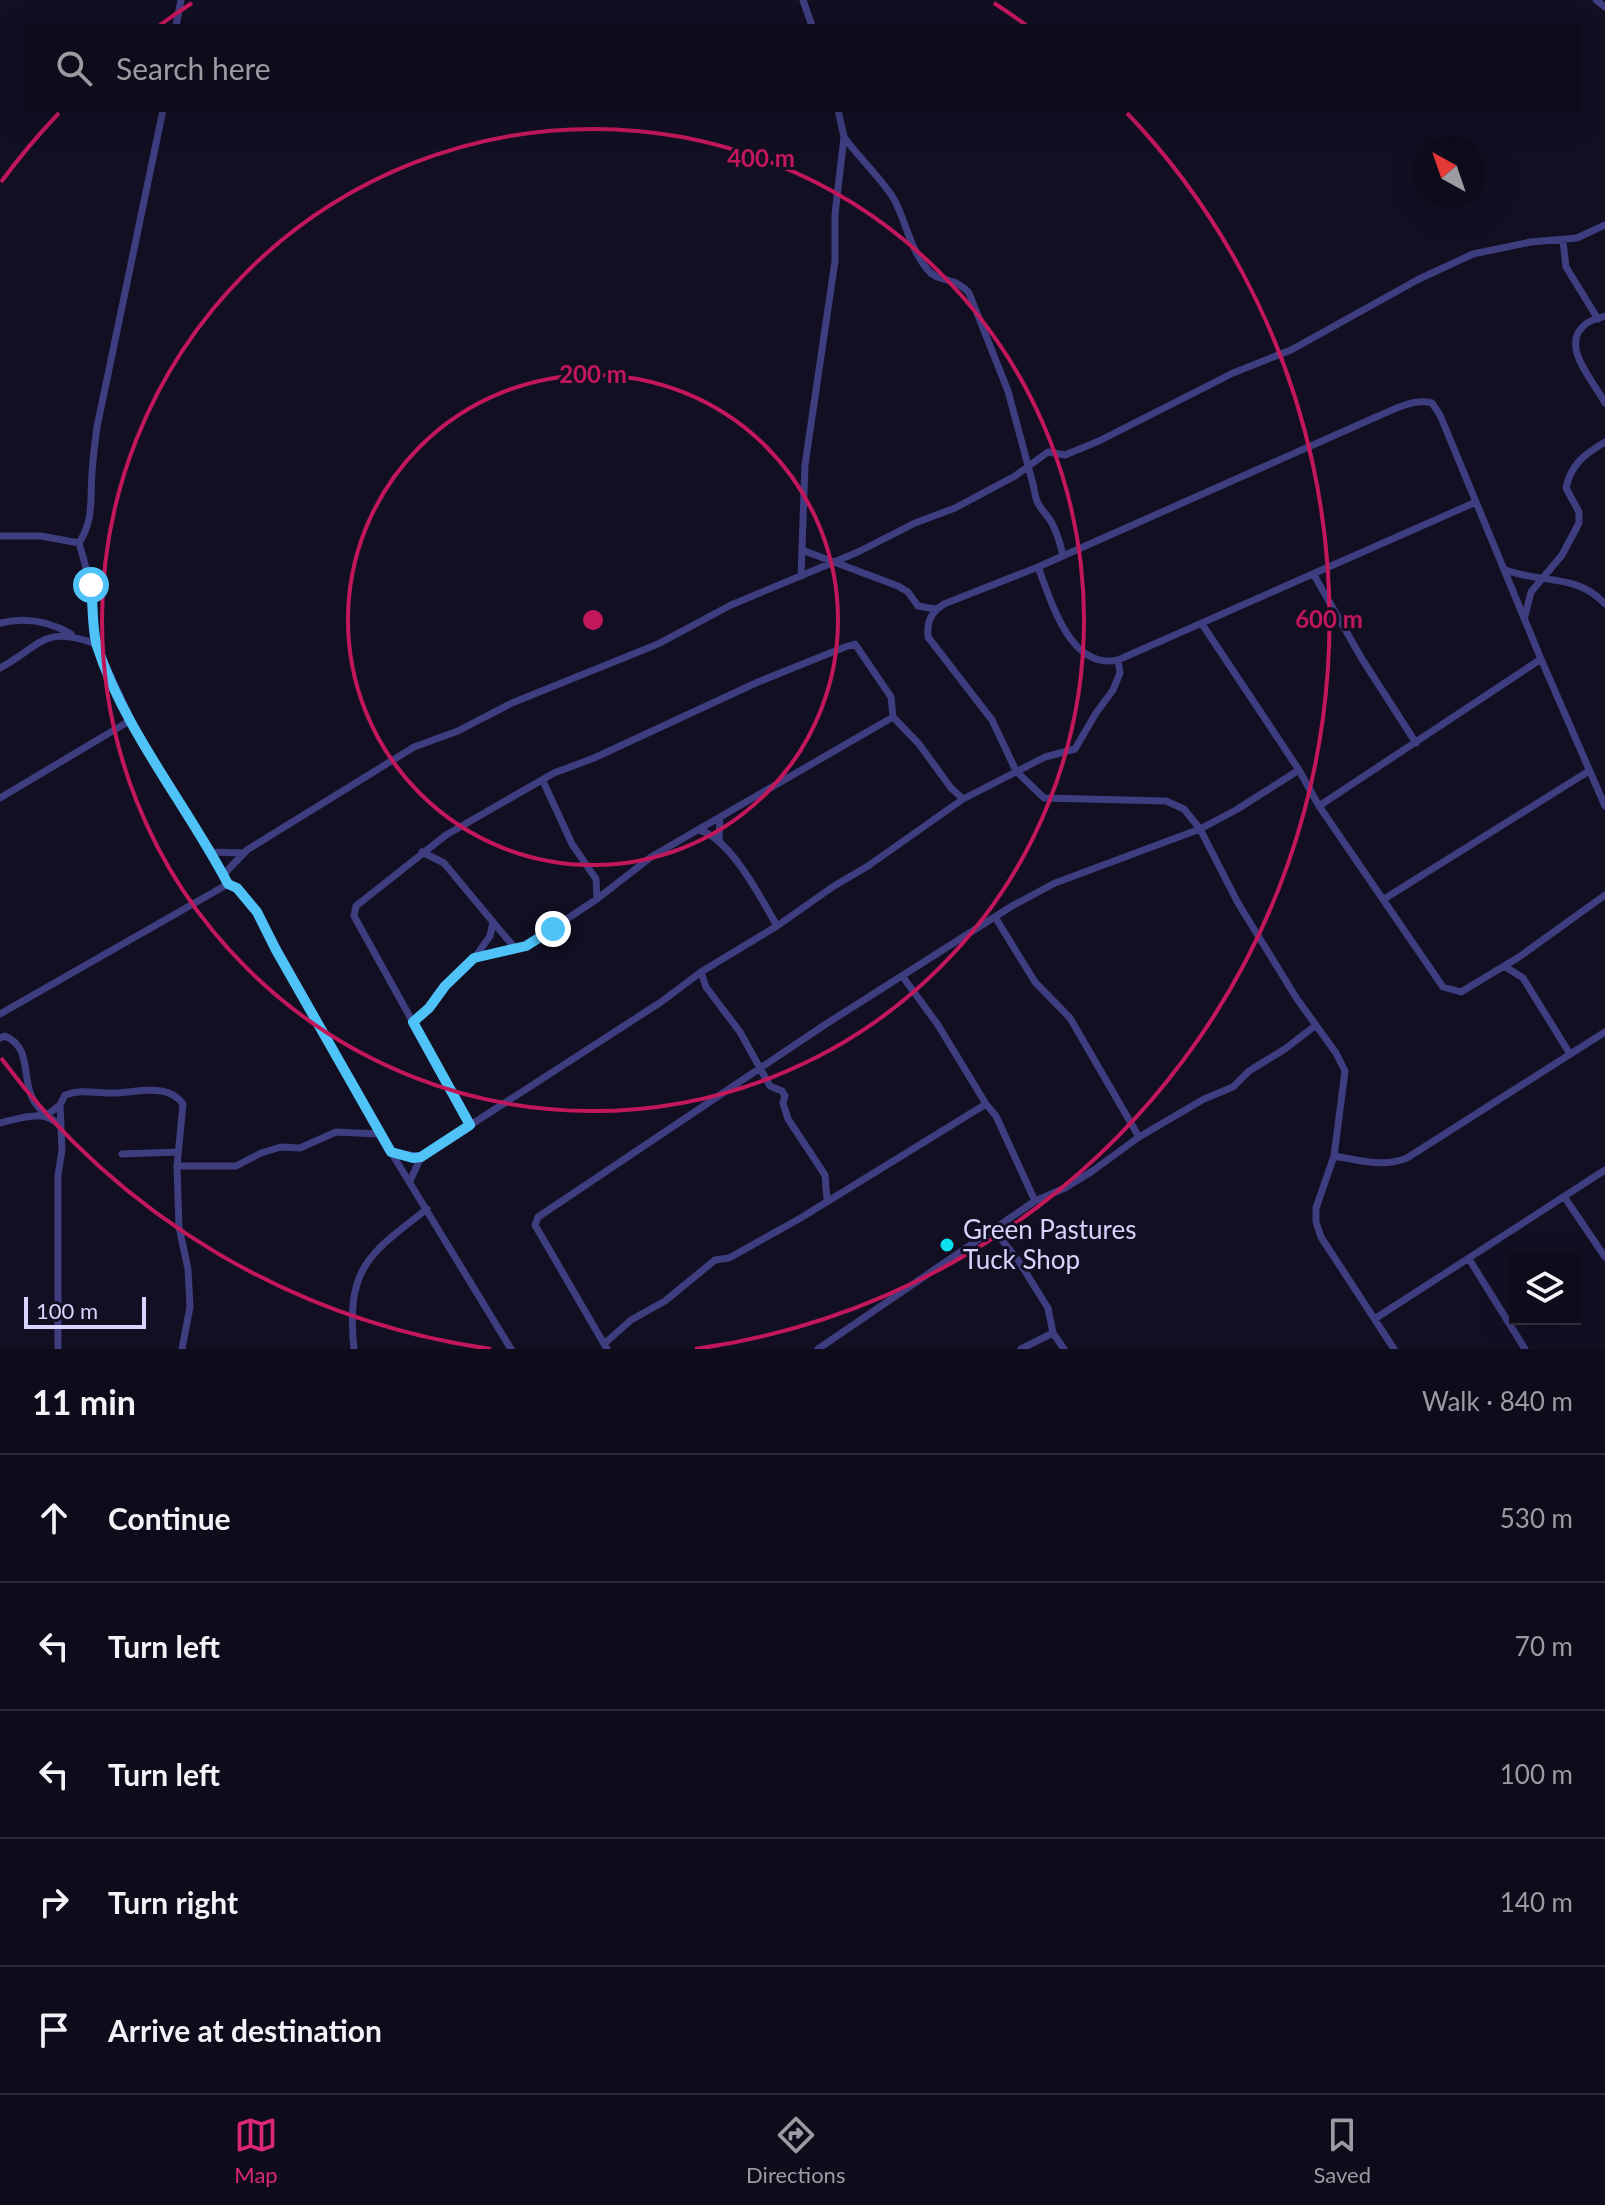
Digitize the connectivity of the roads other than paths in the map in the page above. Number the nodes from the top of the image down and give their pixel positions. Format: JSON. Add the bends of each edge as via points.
{"nodes":[{"id":1,"x":181,"y":0,"type":"edge"},
{"id":2,"x":803,"y":0,"type":"edge"},
{"id":3,"x":1596,"y":0,"type":"edge"},
{"id":4,"x":1605,"y":7,"type":"edge"},
{"id":5,"x":176,"y":24,"type":"edge"},
{"id":6,"x":811,"y":24,"type":"edge"},
{"id":7,"x":163,"y":112,"type":"edge"},
{"id":8,"x":838,"y":112,"type":"edge"},
{"id":9,"x":844,"y":137,"type":"junction"},
{"id":10,"x":1605,"y":225,"type":"edge"},
{"id":11,"x":1563,"y":241,"type":"junction"},
{"id":12,"x":1602,"y":317,"type":"edge"},
{"id":13,"x":1605,"y":403,"type":"edge"},
{"id":14,"x":1605,"y":442,"type":"edge"},
{"id":15,"x":1029,"y":467,"type":"junction"},
{"id":16,"x":1476,"y":502,"type":"junction"},
{"id":17,"x":0,"y":536,"type":"edge"},
{"id":18,"x":79,"y":543,"type":"junction"},
{"id":19,"x":802,"y":550,"type":"junction"},
{"id":20,"x":1063,"y":556,"type":"junction"},
{"id":21,"x":830,"y":562,"type":"junction"},
{"id":22,"x":1038,"y":567,"type":"junction"},
{"id":23,"x":1506,"y":570,"type":"junction"},
{"id":24,"x":1314,"y":575,"type":"junction"},
{"id":25,"x":801,"y":576,"type":"junction"},
{"id":26,"x":1540,"y":579,"type":"junction"},
{"id":27,"x":1605,"y":604,"type":"edge"},
{"id":28,"x":918,"y":606,"type":"junction"},
{"id":29,"x":936,"y":609,"type":"junction"},
{"id":30,"x":1524,"y":618,"type":"junction"},
{"id":31,"x":0,"y":623,"type":"edge"},
{"id":32,"x":927,"y":623,"type":"junction"},
{"id":33,"x":1202,"y":624,"type":"junction"},
{"id":34,"x":72,"y":635,"type":"junction"},
{"id":35,"x":96,"y":644,"type":"junction"},
{"id":36,"x":1541,"y":659,"type":"junction"},
{"id":37,"x":1118,"y":660,"type":"junction"},
{"id":38,"x":0,"y":668,"type":"edge"},
{"id":39,"x":893,"y":717,"type":"junction"},
{"id":40,"x":131,"y":720,"type":"junction"},
{"id":41,"x":1416,"y":743,"type":"junction"},
{"id":42,"x":1299,"y":770,"type":"junction"},
{"id":43,"x":1016,"y":771,"type":"junction"},
{"id":44,"x":1589,"y":771,"type":"junction"},
{"id":45,"x":543,"y":781,"type":"junction"},
{"id":46,"x":0,"y":798,"type":"edge"},
{"id":47,"x":963,"y":799,"type":"junction"},
{"id":48,"x":1319,"y":806,"type":"junction"},
{"id":49,"x":1605,"y":806,"type":"edge"},
{"id":50,"x":720,"y":817,"type":"junction"},
{"id":51,"x":1200,"y":829,"type":"junction"},
{"id":52,"x":699,"y":830,"type":"junction"},
{"id":53,"x":440,"y":838,"type":"junction"},
{"id":54,"x":719,"y":841,"type":"junction"},
{"id":55,"x":212,"y":852,"type":"junction"},
{"id":56,"x":422,"y":852,"type":"junction"},
{"id":57,"x":244,"y":853,"type":"junction"},
{"id":58,"x":440,"y":860,"type":"junction"},
{"id":59,"x":223,"y":875,"type":"junction"},
{"id":60,"x":228,"y":884,"type":"junction"},
{"id":61,"x":1605,"y":895,"type":"edge"},
{"id":62,"x":597,"y":899,"type":"junction"},
{"id":63,"x":1384,"y":899,"type":"junction"},
{"id":64,"x":995,"y":917,"type":"junction"},
{"id":65,"x":493,"y":922,"type":"junction"},
{"id":66,"x":777,"y":926,"type":"junction"},
{"id":67,"x":515,"y":948,"type":"junction"},
{"id":68,"x":474,"y":958,"type":"junction"},
{"id":69,"x":1504,"y":966,"type":"junction"},
{"id":70,"x":701,"y":972,"type":"junction"},
{"id":71,"x":903,"y":977,"type":"junction"},
{"id":72,"x":0,"y":1014,"type":"edge"},
{"id":73,"x":413,"y":1022,"type":"junction"},
{"id":74,"x":1316,"y":1025,"type":"junction"},
{"id":75,"x":1605,"y":1032,"type":"edge"},
{"id":76,"x":0,"y":1038,"type":"edge"},
{"id":77,"x":1570,"y":1054,"type":"junction"},
{"id":78,"x":760,"y":1070,"type":"junction"},
{"id":79,"x":986,"y":1104,"type":"junction"},
{"id":80,"x":60,"y":1105,"type":"junction"},
{"id":81,"x":47,"y":1115,"type":"junction"},
{"id":82,"x":0,"y":1123,"type":"edge"},
{"id":83,"x":470,"y":1125,"type":"junction"},
{"id":84,"x":60,"y":1127,"type":"junction"},
{"id":85,"x":380,"y":1134,"type":"junction"},
{"id":86,"x":1139,"y":1137,"type":"junction"},
{"id":87,"x":178,"y":1152,"type":"junction"},
{"id":88,"x":391,"y":1152,"type":"junction"},
{"id":89,"x":122,"y":1154,"type":"dead end"},
{"id":90,"x":1334,"y":1156,"type":"junction"},
{"id":91,"x":421,"y":1157,"type":"junction"},
{"id":92,"x":177,"y":1166,"type":"junction"},
{"id":93,"x":1605,"y":1170,"type":"edge"},
{"id":94,"x":410,"y":1181,"type":"junction"},
{"id":95,"x":1565,"y":1198,"type":"junction"},
{"id":96,"x":827,"y":1200,"type":"junction"},
{"id":97,"x":1035,"y":1201,"type":"junction"},
{"id":98,"x":427,"y":1209,"type":"junction"},
{"id":99,"x":993,"y":1229,"type":"junction"},
{"id":100,"x":1605,"y":1257,"type":"edge"},
{"id":101,"x":1469,"y":1259,"type":"junction"},
{"id":102,"x":1376,"y":1318,"type":"junction"},
{"id":103,"x":1053,"y":1333,"type":"junction"},
{"id":104,"x":606,"y":1346,"type":"edge"},
{"id":105,"x":58,"y":1349,"type":"edge"},
{"id":106,"x":182,"y":1349,"type":"edge"},
{"id":107,"x":354,"y":1349,"type":"edge"},
{"id":108,"x":511,"y":1349,"type":"edge"},
{"id":109,"x":818,"y":1349,"type":"edge"},
{"id":110,"x":1021,"y":1349,"type":"edge"},
{"id":111,"x":1064,"y":1349,"type":"edge"},
{"id":112,"x":1394,"y":1349,"type":"edge"},
{"id":113,"x":1525,"y":1349,"type":"edge"}],
"edges":[{"from":1,"to":5,"type":"street"},
{"from":2,"to":6,"type":"street"},
{"from":3,"to":4,"type":"street"},
{"from":7,"to":18,"type":"street","via":[[97,427],[92,512]]},
{"from":8,"to":9,"type":"street"},
{"from":9,"to":15,"type":"street","via":[[896,202],[925,267],[933,276],[962,284],[969,293],[1008,391]]},
{"from":9,"to":19,"type":"street","via":[[831,299],[805,465]]},
{"from":10,"to":11,"type":"street"},
{"from":11,"to":12,"type":"street","via":[[1566,267]]},
{"from":11,"to":15,"type":"street","via":[[1473,254],[1291,350],[1233,373],[1099,441],[1065,455],[1048,452]]},
{"from":12,"to":13,"type":"street","via":[[1576,334],[1574,350]]},
{"from":14,"to":26,"type":"street","via":[[1572,469],[1566,488],[1579,523],[1562,555]]},
{"from":15,"to":20,"type":"street","via":[[1036,502],[1048,517]]},
{"from":15,"to":21,"type":"street","via":[[955,508]]},
{"from":16,"to":20,"type":"street","via":[[1440,415],[1432,403],[1422,401]]},
{"from":16,"to":23,"type":"street"},
{"from":16,"to":24,"type":"street"},
{"from":17,"to":18,"type":"street"},
{"from":18,"to":35,"type":"street","via":[[91,585]]},
{"from":19,"to":21,"type":"street"},
{"from":19,"to":25,"type":"street"},
{"from":20,"to":22,"type":"street"},
{"from":21,"to":25,"type":"street"},
{"from":21,"to":28,"type":"street","via":[[898,586]]},
{"from":22,"to":29,"type":"street"},
{"from":22,"to":37,"type":"street","via":[[1070,638],[1097,662]]},
{"from":23,"to":26,"type":"street"},
{"from":23,"to":30,"type":"street"},
{"from":24,"to":33,"type":"street"},
{"from":24,"to":41,"type":"street"},
{"from":25,"to":57,"type":"street","via":[[658,644],[414,747]]},
{"from":26,"to":27,"type":"street","via":[[1575,583]]},
{"from":26,"to":30,"type":"street"},
{"from":28,"to":29,"type":"street"},
{"from":28,"to":32,"type":"street"},
{"from":29,"to":32,"type":"street"},
{"from":30,"to":36,"type":"street"},
{"from":31,"to":34,"type":"street","via":[[43,622]]},
{"from":32,"to":43,"type":"street","via":[[928,637],[992,720]]},
{"from":33,"to":37,"type":"street"},
{"from":33,"to":42,"type":"street"},
{"from":34,"to":35,"type":"street"},
{"from":34,"to":38,"type":"street","via":[[58,634]]},
{"from":35,"to":40,"type":"street"},
{"from":36,"to":41,"type":"street"},
{"from":36,"to":44,"type":"street"},
{"from":37,"to":43,"type":"street","via":[[1120,673],[1113,690],[1075,749]]},
{"from":39,"to":45,"type":"street","via":[[891,697],[855,644],[781,672]]},
{"from":39,"to":47,"type":"street"},
{"from":39,"to":50,"type":"street"},
{"from":40,"to":46,"type":"street"},
{"from":40,"to":55,"type":"street"},
{"from":41,"to":48,"type":"street"},
{"from":42,"to":48,"type":"street"},
{"from":42,"to":51,"type":"street"},
{"from":43,"to":47,"type":"street"},
{"from":43,"to":51,"type":"street","via":[[1044,798],[1166,801],[1184,809]]},
{"from":44,"to":49,"type":"street"},
{"from":44,"to":63,"type":"street"},
{"from":45,"to":53,"type":"street"},
{"from":45,"to":62,"type":"street","via":[[572,844],[596,879]]},
{"from":47,"to":66,"type":"street"},
{"from":48,"to":63,"type":"street"},
{"from":50,"to":52,"type":"street"},
{"from":50,"to":54,"type":"street"},
{"from":51,"to":64,"type":"street","via":[[1055,883]]},
{"from":51,"to":74,"type":"street","via":[[1238,903]]},
{"from":52,"to":54,"type":"street"},
{"from":52,"to":62,"type":"street","via":[[651,857]]},
{"from":53,"to":56,"type":"street"},
{"from":53,"to":58,"type":"street"},
{"from":54,"to":66,"type":"street"},
{"from":55,"to":57,"type":"street"},
{"from":55,"to":59,"type":"street"},
{"from":56,"to":58,"type":"street"},
{"from":56,"to":73,"type":"street","via":[[356,906],[354,916]]},
{"from":57,"to":59,"type":"street"},
{"from":58,"to":65,"type":"street"},
{"from":59,"to":60,"type":"street"},
{"from":60,"to":72,"type":"street"},
{"from":60,"to":85,"type":"street","via":[[257,912]]},
{"from":61,"to":69,"type":"street"},
{"from":62,"to":67,"type":"street"},
{"from":63,"to":69,"type":"street","via":[[1447,990],[1461,992]]},
{"from":64,"to":71,"type":"street"},
{"from":64,"to":86,"type":"street","via":[[1035,982],[1070,1018]]},
{"from":65,"to":67,"type":"street"},
{"from":65,"to":68,"type":"street"},
{"from":66,"to":70,"type":"street"},
{"from":67,"to":68,"type":"street"},
{"from":68,"to":73,"type":"street"},
{"from":69,"to":77,"type":"street","via":[[1523,978]]},
{"from":70,"to":78,"type":"street"},
{"from":70,"to":83,"type":"street"},
{"from":71,"to":78,"type":"street"},
{"from":71,"to":79,"type":"street"},
{"from":73,"to":83,"type":"street"},
{"from":74,"to":86,"type":"street","via":[[1233,1087]]},
{"from":74,"to":90,"type":"street","via":[[1345,1071]]},
{"from":75,"to":77,"type":"street"},
{"from":76,"to":81,"type":"street","via":[[18,1044],[31,1100]]},
{"from":77,"to":90,"type":"street","via":[[1407,1158],[1382,1164]]},
{"from":78,"to":96,"type":"street","via":[[785,1096],[788,1119],[825,1175]]},
{"from":78,"to":104,"type":"street","via":[[538,1217],[535,1225]]},
{"from":79,"to":96,"type":"street"},
{"from":79,"to":97,"type":"street"},
{"from":80,"to":81,"type":"street"},
{"from":80,"to":84,"type":"street"},
{"from":80,"to":87,"type":"street","via":[[65,1095],[80,1090],[170,1093],[183,1104]]},
{"from":81,"to":82,"type":"street"},
{"from":81,"to":84,"type":"street"},
{"from":83,"to":91,"type":"street"},
{"from":84,"to":105,"type":"street"},
{"from":85,"to":88,"type":"street"},
{"from":85,"to":92,"type":"street","via":[[336,1132],[300,1148],[261,1153],[236,1166]]},
{"from":86,"to":97,"type":"street","via":[[1078,1180]]},
{"from":87,"to":89,"type":"street"},
{"from":87,"to":92,"type":"street"},
{"from":88,"to":91,"type":"street"},
{"from":88,"to":94,"type":"street"},
{"from":90,"to":102,"type":"street","via":[[1316,1222]]},
{"from":91,"to":94,"type":"street"},
{"from":92,"to":106,"type":"street","via":[[190,1307]]},
{"from":93,"to":95,"type":"street"},
{"from":94,"to":98,"type":"street"},
{"from":95,"to":100,"type":"street"},
{"from":95,"to":101,"type":"street"},
{"from":96,"to":104,"type":"street","via":[[743,1251],[715,1260],[631,1320]]},
{"from":97,"to":99,"type":"street"},
{"from":98,"to":107,"type":"street","via":[[360,1272],[353,1302]]},
{"from":98,"to":108,"type":"street"},
{"from":99,"to":103,"type":"street","via":[[1048,1308]]},
{"from":99,"to":109,"type":"street"},
{"from":101,"to":102,"type":"street"},
{"from":101,"to":113,"type":"street"},
{"from":102,"to":112,"type":"street"},
{"from":103,"to":110,"type":"street"},
{"from":103,"to":111,"type":"street"}]}
